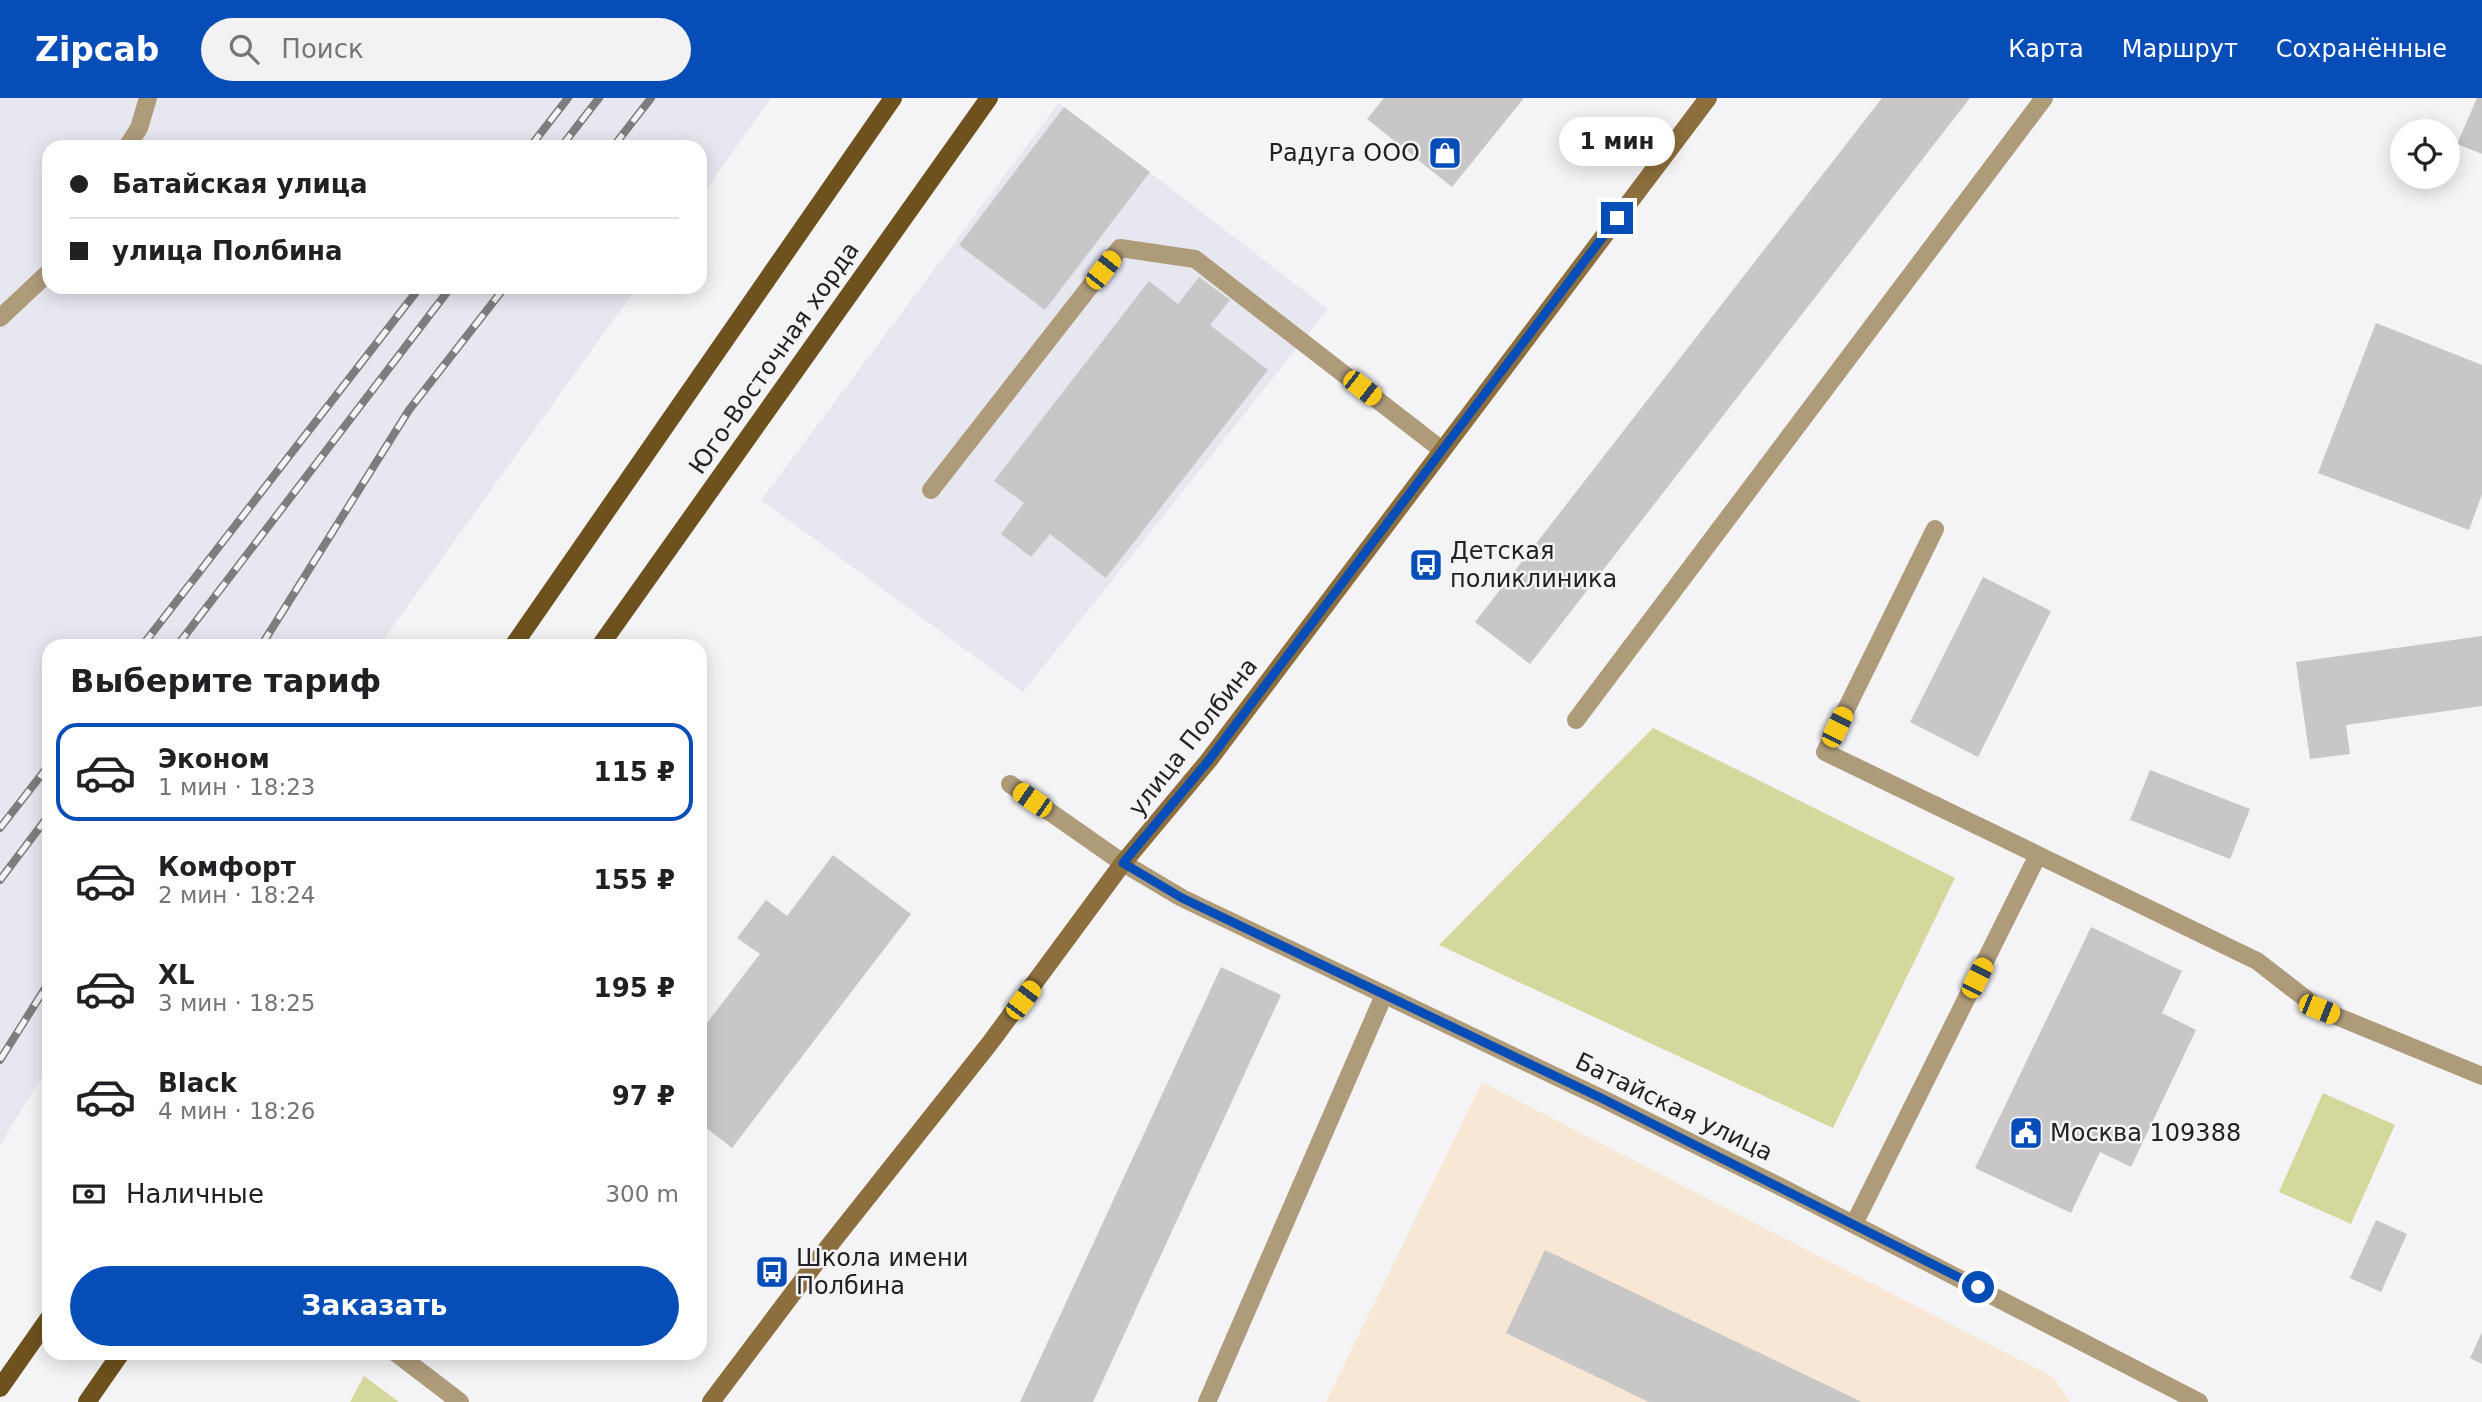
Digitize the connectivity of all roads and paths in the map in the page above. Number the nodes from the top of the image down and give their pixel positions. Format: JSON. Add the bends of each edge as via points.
{"nodes":[{"id":1,"x":148,"y":98,"type":"edge"},
{"id":2,"x":893,"y":98,"type":"edge"},
{"id":3,"x":989,"y":98,"type":"edge"},
{"id":4,"x":1708,"y":98,"type":"edge"},
{"id":5,"x":2044,"y":98,"type":"edge"},
{"id":6,"x":131,"y":140,"type":"edge"},
{"id":7,"x":42,"y":279,"type":"edge"},
{"id":8,"x":0,"y":318,"type":"edge"},
{"id":9,"x":1442,"y":450,"type":"junction"},
{"id":10,"x":931,"y":490,"type":"dead end"},
{"id":11,"x":1935,"y":529,"type":"dead end"},
{"id":12,"x":518,"y":639,"type":"edge"},
{"id":13,"x":605,"y":639,"type":"edge"},
{"id":14,"x":1576,"y":720,"type":"dead end"},
{"id":15,"x":1010,"y":784,"type":"dead end"},
{"id":16,"x":2038,"y":855,"type":"junction"},
{"id":17,"x":1123,"y":863,"type":"junction"},
{"id":18,"x":1384,"y":995,"type":"junction"},
{"id":19,"x":2482,"y":1076,"type":"edge"},
{"id":20,"x":1854,"y":1224,"type":"junction"},
{"id":21,"x":42,"y":1328,"type":"edge"},
{"id":22,"x":116,"y":1360,"type":"edge"},
{"id":23,"x":406,"y":1360,"type":"edge"},
{"id":24,"x":0,"y":1388,"type":"edge"},
{"id":25,"x":87,"y":1402,"type":"edge"},
{"id":26,"x":460,"y":1402,"type":"edge"},
{"id":27,"x":711,"y":1402,"type":"edge"},
{"id":28,"x":1207,"y":1402,"type":"edge"},
{"id":29,"x":2199,"y":1402,"type":"edge"}],
"edges":[{"from":1,"to":6,"type":"street"},
{"from":2,"to":12,"type":"main road","name":"Юго-Восточная хорда"},
{"from":3,"to":13,"type":"main road","name":"Юго-Восточная хорда"},
{"from":4,"to":9,"type":"main road","name":"улица Полбина"},
{"from":5,"to":14,"type":"street"},
{"from":7,"to":8,"type":"street"},
{"from":9,"to":10,"type":"street","via":[[1195,259],[1120,248]]},
{"from":9,"to":17,"type":"main road","name":"улица Полбина","via":[[1209,760]]},
{"from":11,"to":16,"type":"street","via":[[1825,752]]},
{"from":15,"to":17,"type":"street","name":"Батайская улица"},
{"from":16,"to":19,"type":"street","via":[[2258,961],[2319,1009]]},
{"from":16,"to":20,"type":"street"},
{"from":17,"to":18,"type":"street","name":"Батайская улица","via":[[1182,898]]},
{"from":17,"to":27,"type":"main road","name":"улица Полбина","via":[[1023,1000]]},
{"from":18,"to":20,"type":"street","name":"Батайская улица"},
{"from":18,"to":28,"type":"street"},
{"from":20,"to":29,"type":"street","name":"Батайская улица"},
{"from":21,"to":24,"type":"main road"},
{"from":22,"to":25,"type":"main road"},
{"from":23,"to":26,"type":"street"}]}
